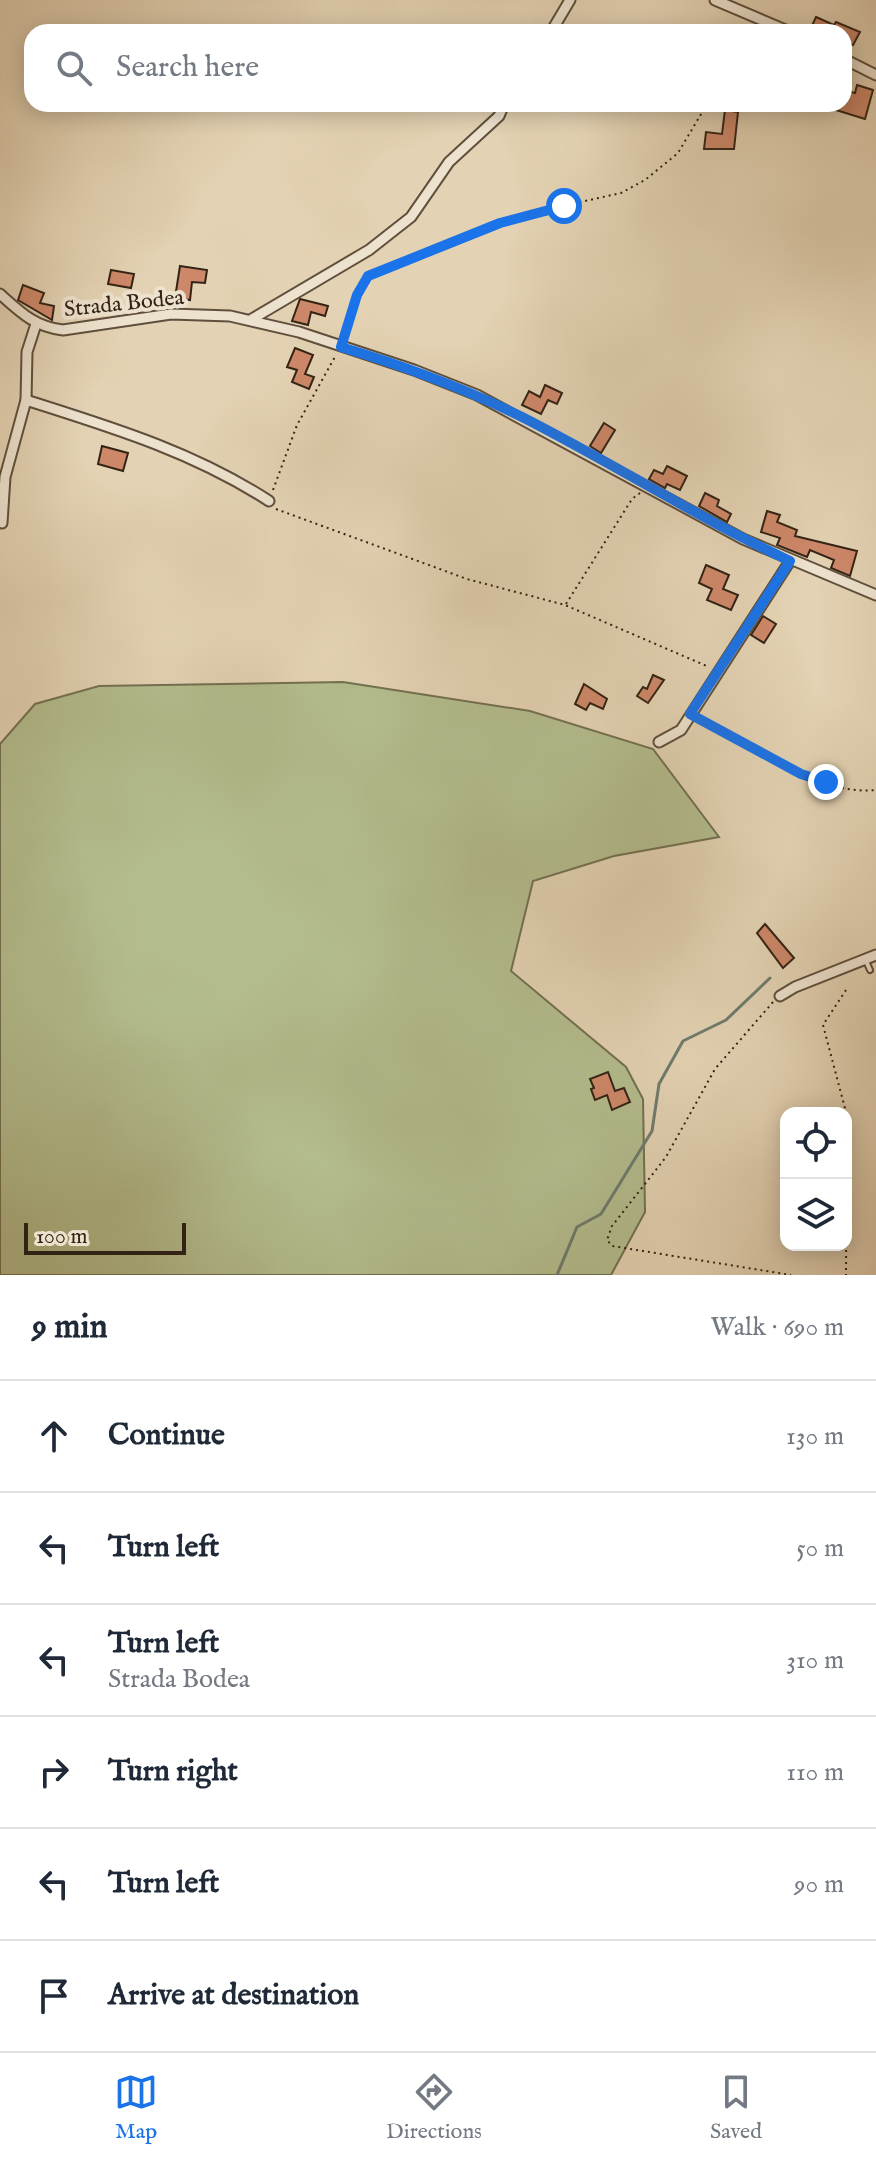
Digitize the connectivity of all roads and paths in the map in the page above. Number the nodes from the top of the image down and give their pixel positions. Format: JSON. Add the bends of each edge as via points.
{"nodes":[{"id":1,"x":570,"y":0,"type":"edge"},
{"id":2,"x":715,"y":0,"type":"edge"},
{"id":3,"x":556,"y":24,"type":"edge"},
{"id":4,"x":771,"y":24,"type":"edge"},
{"id":5,"x":852,"y":63,"type":"edge"},
{"id":6,"x":876,"y":75,"type":"edge"},
{"id":7,"x":501,"y":112,"type":"edge"},
{"id":8,"x":702,"y":112,"type":"edge"},
{"id":9,"x":0,"y":294,"type":"edge"},
{"id":10,"x":248,"y":320,"type":"junction"},
{"id":11,"x":36,"y":324,"type":"junction"},
{"id":12,"x":341,"y":347,"type":"junction"},
{"id":13,"x":26,"y":400,"type":"junction"},
{"id":14,"x":647,"y":487,"type":"junction"},
{"id":15,"x":269,"y":501,"type":"junction"},
{"id":16,"x":2,"y":523,"type":"dead end"},
{"id":17,"x":790,"y":561,"type":"junction"},
{"id":18,"x":876,"y":595,"type":"edge"},
{"id":19,"x":565,"y":605,"type":"junction"},
{"id":20,"x":718,"y":671,"type":"junction"},
{"id":21,"x":690,"y":714,"type":"junction"},
{"id":22,"x":659,"y":742,"type":"dead end"},
{"id":23,"x":876,"y":790,"type":"edge"},
{"id":24,"x":871,"y":957,"type":"edge"},
{"id":25,"x":870,"y":970,"type":"dead end"},
{"id":26,"x":846,"y":990,"type":"dead end"},
{"id":27,"x":780,"y":996,"type":"joint"},
{"id":28,"x":791,"y":1275,"type":"edge"},
{"id":29,"x":846,"y":1275,"type":"edge"}],
"edges":[{"from":1,"to":3,"type":"street"},
{"from":2,"to":4,"type":"street"},
{"from":5,"to":6,"type":"street"},
{"from":7,"to":10,"type":"street","via":[[449,162],[411,217],[369,250]]},
{"from":8,"to":12,"type":"path","via":[[678,153],[621,193],[531,213],[368,276]]},
{"from":9,"to":11,"type":"street"},
{"from":10,"to":11,"type":"street","name":"Strada Bodea","via":[[171,314],[63,330]]},
{"from":10,"to":12,"type":"street","name":"Strada Bodea"},
{"from":11,"to":13,"type":"street","via":[[27,352]]},
{"from":12,"to":14,"type":"street","name":"Strada Bodea","via":[[477,395]]},
{"from":12,"to":15,"type":"path","via":[[297,425]]},
{"from":13,"to":15,"type":"street","via":[[209,464]]},
{"from":13,"to":16,"type":"street","via":[[5,477]]},
{"from":14,"to":17,"type":"street","name":"Strada Bodea"},
{"from":14,"to":19,"type":"path","via":[[632,499]]},
{"from":15,"to":19,"type":"path","via":[[276,509],[408,559]]},
{"from":17,"to":18,"type":"street","name":"Strada Bodea"},
{"from":17,"to":20,"type":"street"},
{"from":19,"to":20,"type":"path"},
{"from":20,"to":21,"type":"street"},
{"from":21,"to":22,"type":"street","via":[[681,730]]},
{"from":21,"to":23,"type":"path","via":[[801,774],[854,791]]},
{"from":24,"to":25,"type":"lane"},
{"from":24,"to":27,"type":"street"},
{"from":26,"to":29,"type":"path","via":[[823,1025],[847,1116]]},
{"from":27,"to":28,"type":"path","via":[[732,1045],[666,1157],[612,1226],[607,1240],[612,1246]]}]}
